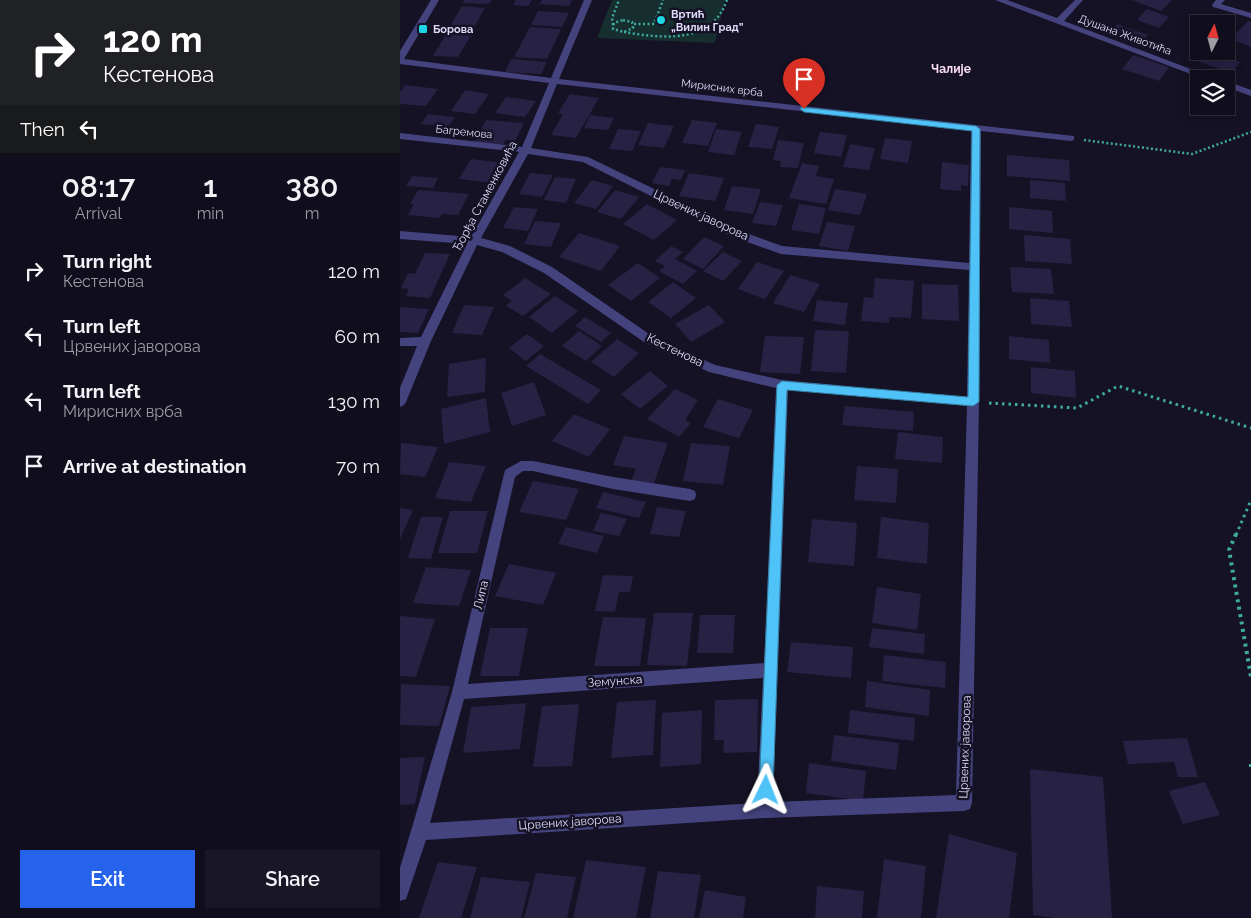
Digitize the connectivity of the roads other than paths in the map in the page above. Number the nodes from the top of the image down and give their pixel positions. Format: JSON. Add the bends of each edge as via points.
{"nodes":[{"id":1,"x":436,"y":0,"type":"edge"},
{"id":2,"x":588,"y":0,"type":"edge"},
{"id":3,"x":999,"y":0,"type":"edge"},
{"id":4,"x":1079,"y":0,"type":"edge"},
{"id":5,"x":1221,"y":0,"type":"edge"},
{"id":6,"x":1251,"y":16,"type":"edge"},
{"id":7,"x":1058,"y":22,"type":"junction"},
{"id":8,"x":400,"y":60,"type":"edge"},
{"id":9,"x":1190,"y":71,"type":"edge"},
{"id":10,"x":555,"y":81,"type":"junction"},
{"id":11,"x":1235,"y":87,"type":"edge"},
{"id":12,"x":1251,"y":93,"type":"edge"},
{"id":13,"x":976,"y":129,"type":"junction"},
{"id":14,"x":400,"y":136,"type":"edge"},
{"id":15,"x":1071,"y":138,"type":"road end"},
{"id":16,"x":525,"y":150,"type":"junction"},
{"id":17,"x":400,"y":235,"type":"edge"},
{"id":18,"x":474,"y":241,"type":"junction"},
{"id":19,"x":974,"y":267,"type":"junction"},
{"id":20,"x":425,"y":341,"type":"junction"},
{"id":21,"x":400,"y":342,"type":"edge"},
{"id":22,"x":782,"y":385,"type":"junction"},
{"id":23,"x":400,"y":402,"type":"edge"},
{"id":24,"x":973,"y":402,"type":"junction"},
{"id":25,"x":690,"y":495,"type":"dead end"},
{"id":26,"x":771,"y":670,"type":"junction"},
{"id":27,"x":459,"y":692,"type":"junction"},
{"id":28,"x":766,"y":810,"type":"junction"},
{"id":29,"x":420,"y":832,"type":"junction"},
{"id":30,"x":400,"y":893,"type":"edge"}],
"edges":[{"from":1,"to":8,"type":"street"},
{"from":2,"to":10,"type":"street","name":"Ђорђа Стаменковића"},
{"from":3,"to":7,"type":"street","name":"Душана Животића"},
{"from":4,"to":7,"type":"street"},
{"from":5,"to":6,"type":"street","via":[[1216,5]]},
{"from":7,"to":9,"type":"street","name":"Душана Животића"},
{"from":8,"to":10,"type":"street","name":"Мирисних врба"},
{"from":10,"to":13,"type":"street","name":"Мирисних врба"},
{"from":10,"to":16,"type":"street","name":"Ђорђа Стаменковића"},
{"from":11,"to":12,"type":"street"},
{"from":13,"to":15,"type":"street","name":"Мирисних врба"},
{"from":13,"to":19,"type":"street","name":"Црвених јаворова"},
{"from":14,"to":16,"type":"street","name":"Багремова"},
{"from":16,"to":18,"type":"street","name":"Ђорђа Стаменковића"},
{"from":16,"to":19,"type":"street","name":"Црвених јаворова","via":[[584,159],[737,234],[781,250]]},
{"from":17,"to":18,"type":"street","name":"Кестенова"},
{"from":18,"to":20,"type":"street","name":"Ђорђа Стаменковића"},
{"from":18,"to":22,"type":"street","name":"Кестенова","via":[[506,249],[548,270],[648,339],[713,369]]},
{"from":19,"to":24,"type":"street","name":"Црвених јаворова"},
{"from":20,"to":21,"type":"street"},
{"from":20,"to":23,"type":"street","name":"Ђорђа Стаменковића"},
{"from":22,"to":24,"type":"street","name":"Кестенова"},
{"from":22,"to":26,"type":"street"},
{"from":24,"to":28,"type":"street","name":"Црвених јаворова","via":[[964,803]]},
{"from":25,"to":27,"type":"street","name":"Липа","via":[[614,484],[533,466],[521,466],[509,474]]},
{"from":26,"to":27,"type":"street","name":"Земунска"},
{"from":26,"to":28,"type":"street"},
{"from":27,"to":29,"type":"street","name":"Липа"},
{"from":28,"to":29,"type":"street","name":"Црвених јаворова"},
{"from":29,"to":30,"type":"street","name":"Липа"}]}
